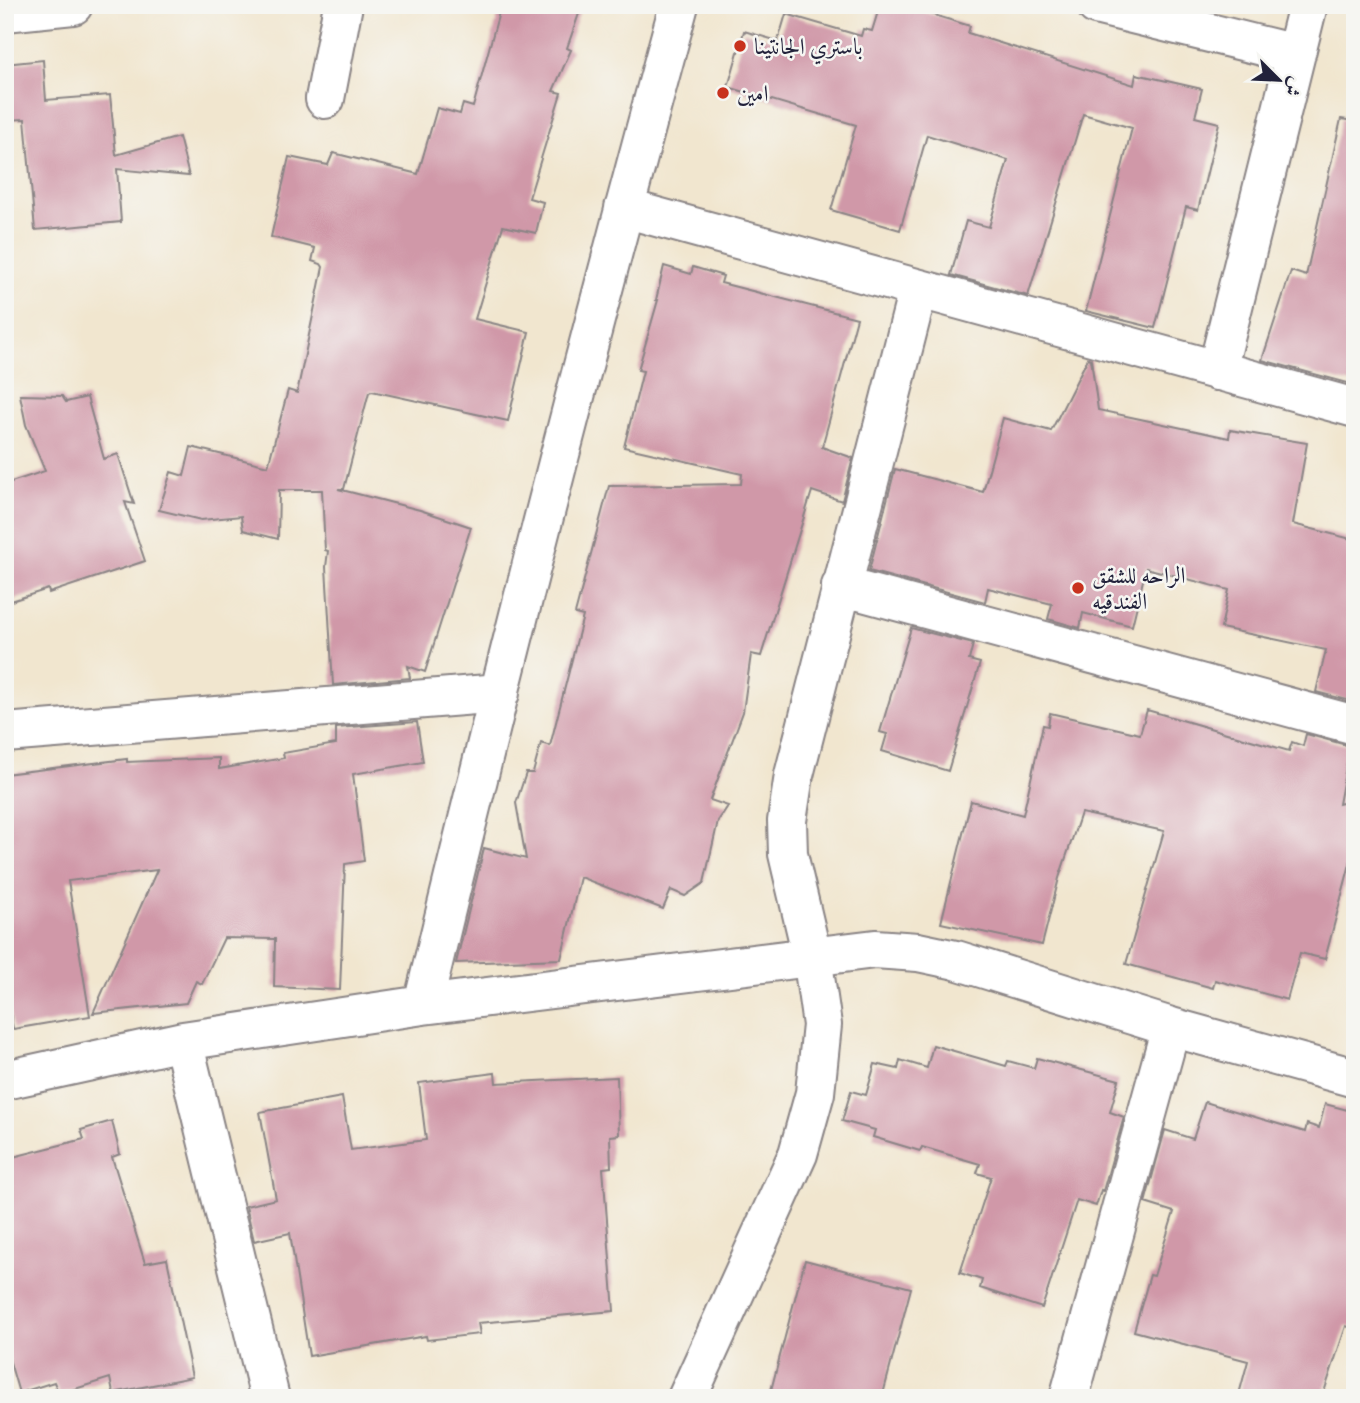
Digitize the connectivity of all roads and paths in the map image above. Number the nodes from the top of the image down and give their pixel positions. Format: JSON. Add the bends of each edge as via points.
{"nodes":[{"id":1,"x":73,"y":5,"type":"edge"},
{"id":2,"x":343,"y":5,"type":"edge"},
{"id":3,"x":679,"y":5,"type":"edge"},
{"id":4,"x":1096,"y":5,"type":"edge"},
{"id":5,"x":1308,"y":5,"type":"edge"},
{"id":6,"x":5,"y":12,"type":"edge"},
{"id":7,"x":1296,"y":54,"type":"junction"},
{"id":8,"x":325,"y":99,"type":"dead end"},
{"id":9,"x":624,"y":208,"type":"junction"},
{"id":10,"x":918,"y":290,"type":"junction"},
{"id":11,"x":1217,"y":372,"type":"junction"},
{"id":12,"x":1355,"y":408,"type":"edge"},
{"id":13,"x":841,"y":586,"type":"junction"},
{"id":14,"x":500,"y":693,"type":"junction"},
{"id":15,"x":1355,"y":725,"type":"edge"},
{"id":16,"x":7,"y":727,"type":"edge"},
{"id":17,"x":812,"y":956,"type":"junction"},
{"id":18,"x":423,"y":1005,"type":"junction"},
{"id":19,"x":1171,"y":1027,"type":"junction"},
{"id":20,"x":183,"y":1041,"type":"junction"},
{"id":21,"x":1355,"y":1078,"type":"edge"},
{"id":22,"x":5,"y":1080,"type":"edge"},
{"id":23,"x":270,"y":1398,"type":"edge"},
{"id":24,"x":687,"y":1398,"type":"edge"},
{"id":25,"x":1069,"y":1398,"type":"edge"}],
"edges":[{"from":1,"to":6,"type":"street"},
{"from":2,"to":8,"type":"street"},
{"from":3,"to":9,"type":"street"},
{"from":4,"to":7,"type":"street"},
{"from":5,"to":7,"type":"street"},
{"from":7,"to":11,"type":"street"},
{"from":9,"to":10,"type":"street"},
{"from":9,"to":14,"type":"street"},
{"from":10,"to":11,"type":"street"},
{"from":10,"to":13,"type":"street"},
{"from":11,"to":12,"type":"street"},
{"from":13,"to":15,"type":"street"},
{"from":13,"to":17,"type":"street","via":[[794,775],[788,821],[788,854]]},
{"from":14,"to":16,"type":"street"},
{"from":14,"to":18,"type":"street"},
{"from":17,"to":18,"type":"street"},
{"from":17,"to":19,"type":"street","via":[[875,949],[918,952]]},
{"from":17,"to":24,"type":"street","via":[[822,1025],[815,1093],[799,1154]]},
{"from":18,"to":20,"type":"street"},
{"from":19,"to":21,"type":"street"},
{"from":19,"to":25,"type":"street"},
{"from":20,"to":22,"type":"street"},
{"from":20,"to":23,"type":"street"}]}
